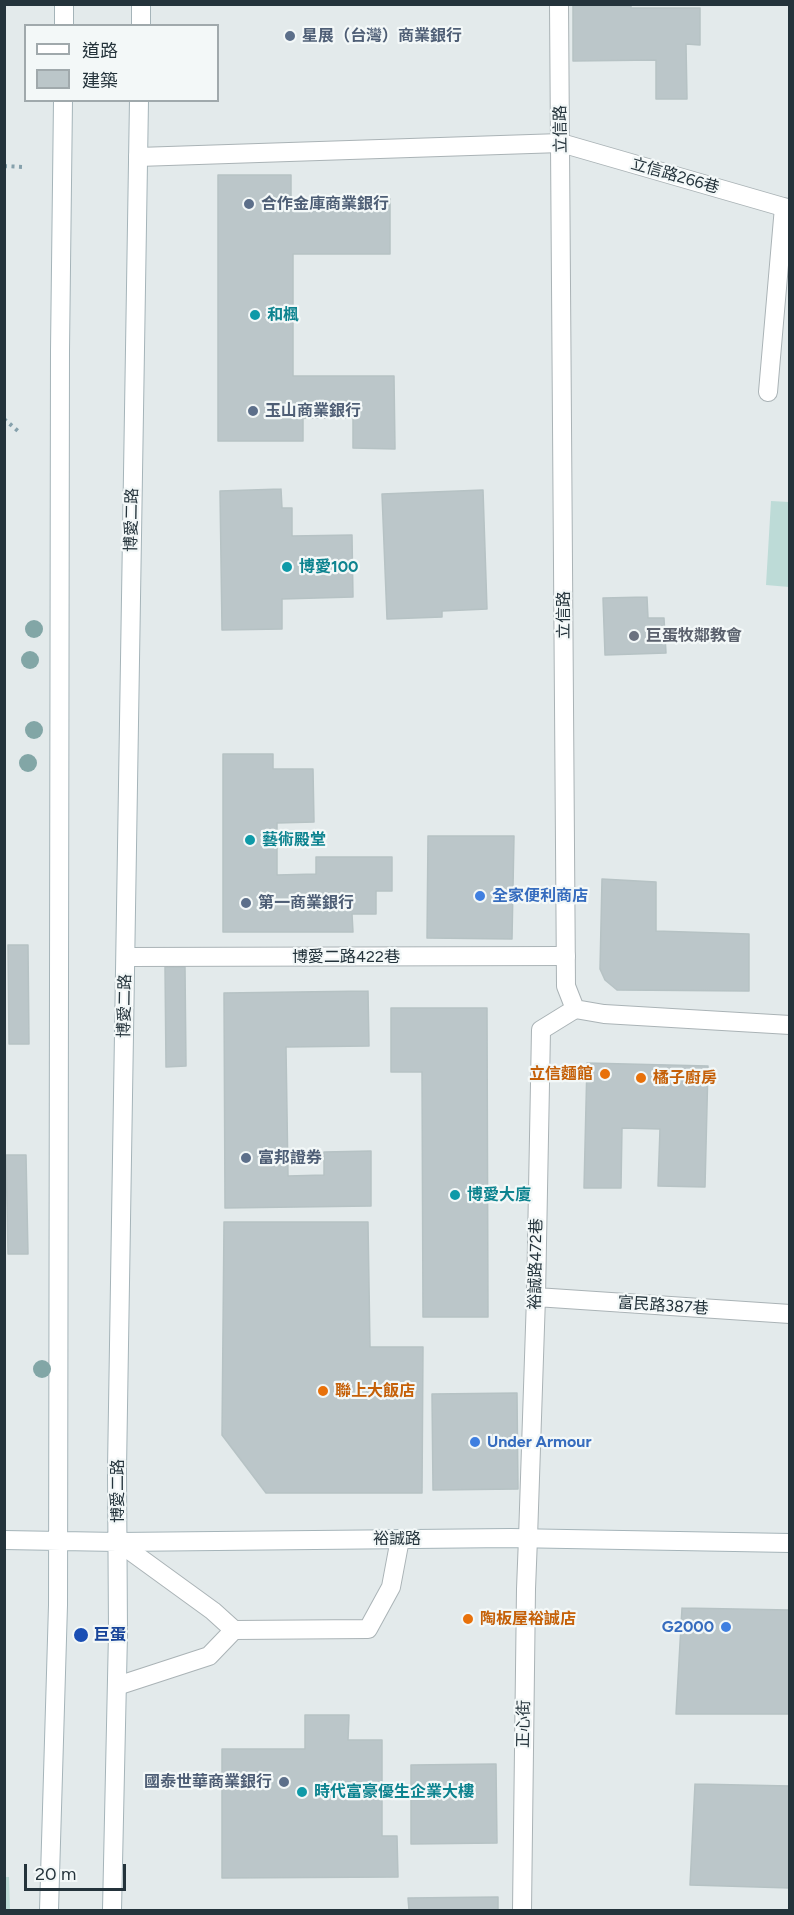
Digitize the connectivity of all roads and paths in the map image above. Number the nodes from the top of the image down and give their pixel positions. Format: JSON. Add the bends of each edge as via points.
{"nodes":[{"id":1,"x":64,"y":4,"type":"edge"},
{"id":2,"x":141,"y":4,"type":"edge"},
{"id":3,"x":559,"y":4,"type":"edge"},
{"id":4,"x":64,"y":24,"type":"edge"},
{"id":5,"x":141,"y":24,"type":"edge"},
{"id":6,"x":63,"y":102,"type":"edge"},
{"id":7,"x":139,"y":102,"type":"edge"},
{"id":8,"x":561,"y":142,"type":"junction"},
{"id":9,"x":138,"y":157,"type":"junction"},
{"id":10,"x":4,"y":166,"type":"edge"},
{"id":11,"x":24,"y":167,"type":"dead end"},
{"id":12,"x":787,"y":208,"type":"edge"},
{"id":13,"x":768,"y":392,"type":"dead end"},
{"id":14,"x":4,"y":419,"type":"edge"},
{"id":15,"x":18,"y":431,"type":"dead end"},
{"id":16,"x":566,"y":956,"type":"junction"},
{"id":17,"x":126,"y":957,"type":"junction"},
{"id":18,"x":575,"y":1009,"type":"junction"},
{"id":19,"x":789,"y":1025,"type":"edge"},
{"id":20,"x":536,"y":1297,"type":"junction"},
{"id":21,"x":789,"y":1314,"type":"edge"},
{"id":22,"x":528,"y":1538,"type":"junction"},
{"id":23,"x":400,"y":1539,"type":"junction"},
{"id":24,"x":4,"y":1540,"type":"edge"},
{"id":25,"x":58,"y":1540,"type":"junction"},
{"id":26,"x":118,"y":1542,"type":"junction"},
{"id":27,"x":789,"y":1543,"type":"edge"},
{"id":28,"x":234,"y":1630,"type":"junction"},
{"id":29,"x":117,"y":1686,"type":"junction"},
{"id":30,"x":49,"y":1911,"type":"edge"},
{"id":31,"x":112,"y":1911,"type":"edge"},
{"id":32,"x":522,"y":1911,"type":"edge"}],
"edges":[{"from":1,"to":4,"type":"main road"},
{"from":2,"to":5,"type":"main road"},
{"from":3,"to":8,"type":"main road","name":"立信路"},
{"from":6,"to":25,"type":"main road"},
{"from":7,"to":9,"type":"main road","name":"博愛二路"},
{"from":8,"to":9,"type":"main road","name":"立信路266巷"},
{"from":8,"to":12,"type":"main road","name":"立信路266巷"},
{"from":8,"to":16,"type":"main road","name":"立信路"},
{"from":9,"to":17,"type":"main road","name":"博愛二路"},
{"from":10,"to":11,"type":"path"},
{"from":12,"to":13,"type":"main road"},
{"from":14,"to":15,"type":"path"},
{"from":16,"to":17,"type":"main road","name":"博愛二路422巷"},
{"from":16,"to":18,"type":"main road","name":"立信路","via":[[566,986]]},
{"from":17,"to":26,"type":"main road","name":"博愛二路"},
{"from":18,"to":19,"type":"main road"},
{"from":18,"to":20,"type":"main road","name":"裕誠路472巷","via":[[541,1030]]},
{"from":20,"to":21,"type":"main road","name":"富民路387巷"},
{"from":20,"to":22,"type":"main road","name":"裕誠路472巷"},
{"from":22,"to":23,"type":"main road","name":"裕誠路"},
{"from":22,"to":27,"type":"main road","name":"裕誠路"},
{"from":22,"to":32,"type":"main road","name":"正心街"},
{"from":23,"to":26,"type":"main road","name":"裕誠路"},
{"from":23,"to":28,"type":"main road","via":[[391,1587],[368,1629]]},
{"from":24,"to":25,"type":"main road","name":"裕誠路"},
{"from":25,"to":26,"type":"main road","name":"裕誠路"},
{"from":25,"to":30,"type":"main road"},
{"from":26,"to":28,"type":"main road"},
{"from":26,"to":29,"type":"main road","name":"博愛二路"},
{"from":28,"to":29,"type":"main road","via":[[209,1656]]},
{"from":29,"to":31,"type":"main road","name":"博愛二路"}]}
